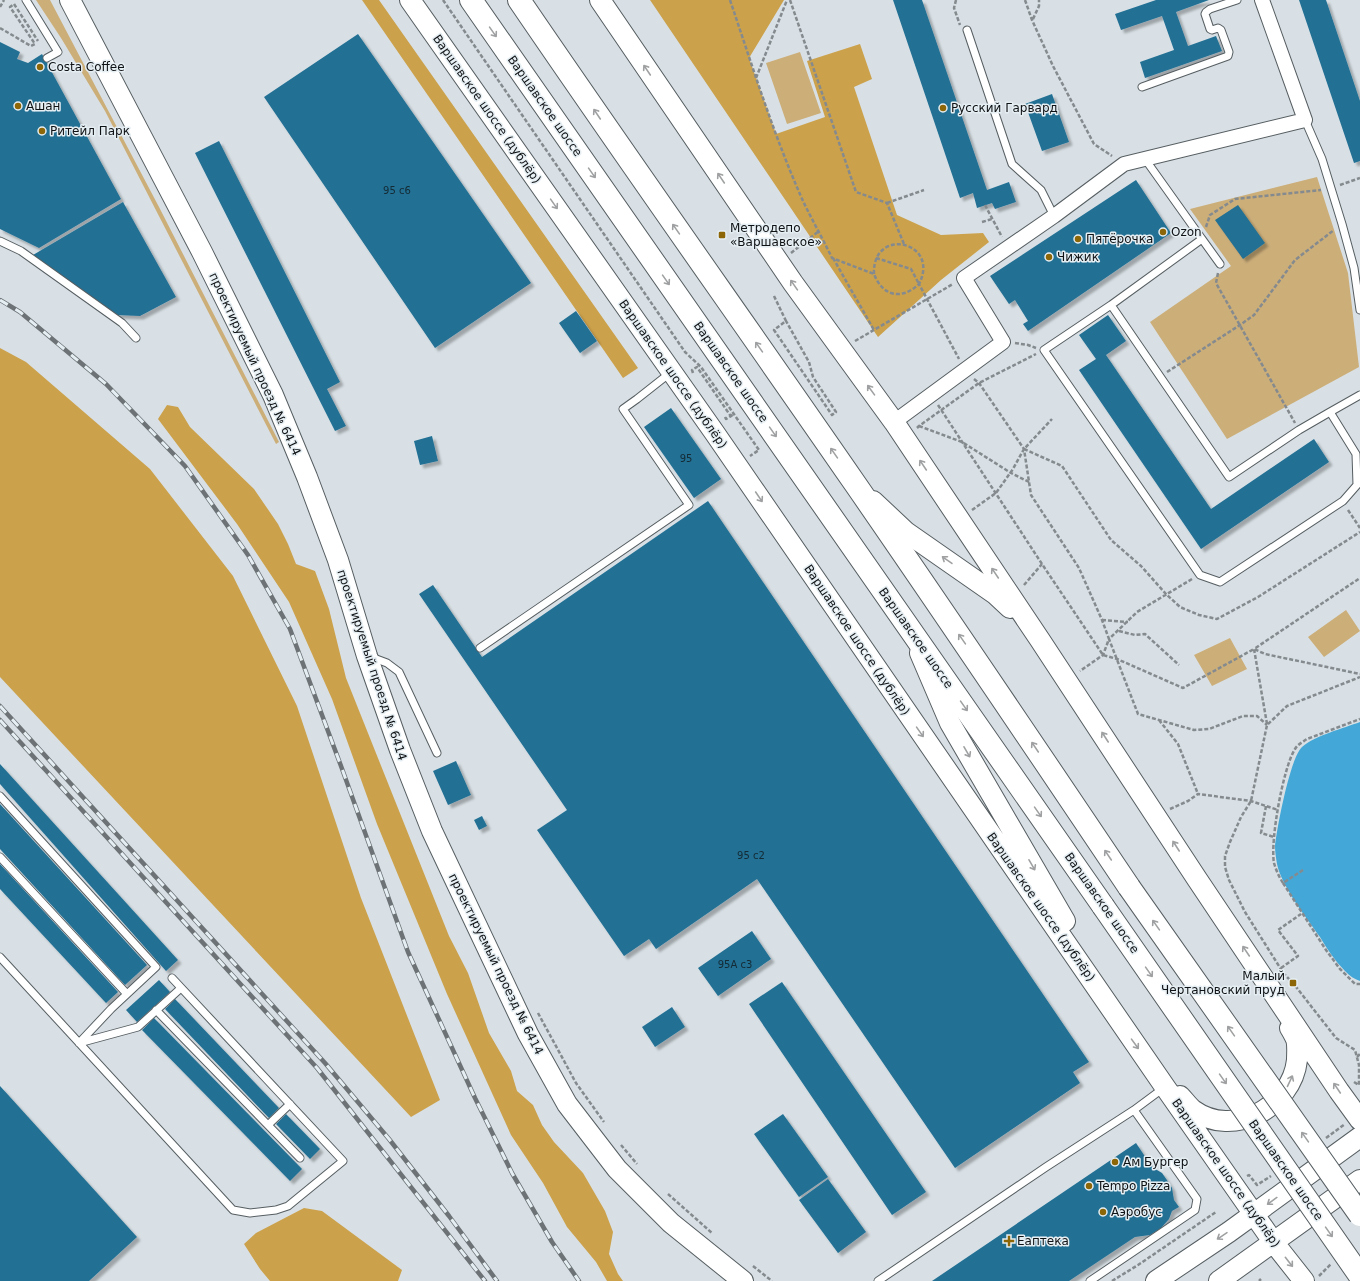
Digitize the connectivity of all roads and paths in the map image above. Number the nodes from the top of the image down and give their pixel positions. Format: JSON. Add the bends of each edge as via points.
{"nodes":[{"id":1,"x":4,"y":0,"type":"edge"},
{"id":2,"x":26,"y":0,"type":"edge"},
{"id":3,"x":70,"y":0,"type":"edge"},
{"id":4,"x":410,"y":0,"type":"edge"},
{"id":5,"x":443,"y":0,"type":"edge"},
{"id":6,"x":471,"y":0,"type":"edge"},
{"id":7,"x":519,"y":0,"type":"edge"},
{"id":8,"x":600,"y":0,"type":"edge"},
{"id":9,"x":730,"y":0,"type":"edge"},
{"id":10,"x":787,"y":0,"type":"edge"},
{"id":11,"x":790,"y":0,"type":"edge"},
{"id":12,"x":956,"y":0,"type":"edge"},
{"id":13,"x":1025,"y":0,"type":"edge"},
{"id":14,"x":1039,"y":0,"type":"edge"},
{"id":15,"x":1237,"y":0,"type":"edge"},
{"id":16,"x":1262,"y":0,"type":"edge"},
{"id":17,"x":1227,"y":2,"type":"edge"},
{"id":18,"x":0,"y":7,"type":"edge"},
{"id":19,"x":1032,"y":20,"type":"junction"},
{"id":20,"x":960,"y":24,"type":"dead end"},
{"id":21,"x":0,"y":28,"type":"edge"},
{"id":22,"x":967,"y":30,"type":"dead end"},
{"id":23,"x":49,"y":36,"type":"junction"},
{"id":24,"x":47,"y":58,"type":"dead end"},
{"id":25,"x":756,"y":78,"type":"junction"},
{"id":26,"x":1142,"y":87,"type":"dead end"},
{"id":27,"x":1305,"y":120,"type":"junction"},
{"id":28,"x":1109,"y":154,"type":"dead end"},
{"id":29,"x":1145,"y":159,"type":"junction"},
{"id":30,"x":1360,"y":178,"type":"edge"},
{"id":31,"x":1331,"y":188,"type":"junction"},
{"id":32,"x":924,"y":190,"type":"dead end"},
{"id":33,"x":887,"y":203,"type":"junction"},
{"id":34,"x":985,"y":205,"type":"dead end"},
{"id":35,"x":1054,"y":216,"type":"junction"},
{"id":36,"x":992,"y":219,"type":"junction"},
{"id":37,"x":982,"y":222,"type":"dead end"},
{"id":38,"x":1342,"y":224,"type":"junction"},
{"id":39,"x":819,"y":231,"type":"junction"},
{"id":40,"x":1202,"y":239,"type":"junction"},
{"id":41,"x":0,"y":241,"type":"edge"},
{"id":42,"x":1004,"y":241,"type":"dead end"},
{"id":43,"x":904,"y":244,"type":"junction"},
{"id":44,"x":789,"y":254,"type":"dead end"},
{"id":45,"x":832,"y":258,"type":"junction"},
{"id":46,"x":876,"y":258,"type":"junction"},
{"id":47,"x":1220,"y":264,"type":"joint"},
{"id":48,"x":874,"y":274,"type":"junction"},
{"id":49,"x":964,"y":278,"type":"junction"},
{"id":50,"x":920,"y":284,"type":"junction"},
{"id":51,"x":774,"y":296,"type":"dead end"},
{"id":52,"x":927,"y":299,"type":"junction"},
{"id":53,"x":1111,"y":305,"type":"junction"},
{"id":54,"x":1360,"y":310,"type":"edge"},
{"id":55,"x":786,"y":322,"type":"junction"},
{"id":56,"x":1240,"y":326,"type":"junction"},
{"id":57,"x":874,"y":331,"type":"junction"},
{"id":58,"x":136,"y":338,"type":"dead end"},
{"id":59,"x":855,"y":341,"type":"dead end"},
{"id":60,"x":1044,"y":350,"type":"junction"},
{"id":61,"x":697,"y":367,"type":"dead end"},
{"id":62,"x":964,"y":370,"type":"junction"},
{"id":63,"x":672,"y":371,"type":"junction"},
{"id":64,"x":1160,"y":376,"type":"junction"},
{"id":65,"x":979,"y":383,"type":"junction"},
{"id":66,"x":931,"y":394,"type":"junction"},
{"id":67,"x":1360,"y":395,"type":"edge"},
{"id":68,"x":941,"y":410,"type":"junction"},
{"id":69,"x":1330,"y":412,"type":"junction"},
{"id":70,"x":723,"y":415,"type":"dead end"},
{"id":71,"x":732,"y":416,"type":"junction"},
{"id":72,"x":1052,"y":419,"type":"dead end"},
{"id":73,"x":894,"y":422,"type":"junction"},
{"id":74,"x":919,"y":426,"type":"junction"},
{"id":75,"x":1299,"y":430,"type":"junction"},
{"id":76,"x":915,"y":432,"type":"dead end"},
{"id":77,"x":962,"y":442,"type":"junction"},
{"id":78,"x":1024,"y":449,"type":"junction"},
{"id":79,"x":756,"y":452,"type":"dead end"},
{"id":80,"x":1011,"y":473,"type":"junction"},
{"id":81,"x":1030,"y":482,"type":"junction"},
{"id":82,"x":856,"y":485,"type":"junction"},
{"id":83,"x":996,"y":493,"type":"junction"},
{"id":84,"x":1343,"y":501,"type":"junction"},
{"id":85,"x":968,"y":513,"type":"dead end"},
{"id":86,"x":1360,"y":528,"type":"edge"},
{"id":87,"x":1360,"y":532,"type":"edge"},
{"id":88,"x":1042,"y":564,"type":"junction"},
{"id":89,"x":1200,"y":575,"type":"junction"},
{"id":90,"x":1360,"y":578,"type":"edge"},
{"id":91,"x":1020,"y":590,"type":"dead end"},
{"id":92,"x":1166,"y":594,"type":"junction"},
{"id":93,"x":1102,"y":620,"type":"junction"},
{"id":94,"x":1128,"y":622,"type":"junction"},
{"id":95,"x":909,"y":628,"type":"junction"},
{"id":96,"x":1119,"y":630,"type":"junction"},
{"id":97,"x":1109,"y":639,"type":"junction"},
{"id":98,"x":1040,"y":640,"type":"junction"},
{"id":99,"x":480,"y":648,"type":"dead end"},
{"id":100,"x":1254,"y":649,"type":"junction"},
{"id":101,"x":1103,"y":654,"type":"junction"},
{"id":102,"x":367,"y":656,"type":"junction"},
{"id":103,"x":1117,"y":659,"type":"junction"},
{"id":104,"x":1179,"y":666,"type":"dead end"},
{"id":105,"x":1076,"y":673,"type":"dead end"},
{"id":106,"x":1360,"y":674,"type":"edge"},
{"id":107,"x":1360,"y":677,"type":"edge"},
{"id":108,"x":1360,"y":719,"type":"edge"},
{"id":109,"x":1159,"y":720,"type":"junction"},
{"id":110,"x":1267,"y":725,"type":"junction"},
{"id":111,"x":437,"y":753,"type":"dead end"},
{"id":112,"x":1198,"y":794,"type":"junction"},
{"id":113,"x":0,"y":796,"type":"edge"},
{"id":114,"x":1250,"y":801,"type":"junction"},
{"id":115,"x":1266,"y":806,"type":"junction"},
{"id":116,"x":1169,"y":809,"type":"dead end"},
{"id":117,"x":1278,"y":810,"type":"junction"},
{"id":118,"x":1274,"y":837,"type":"junction"},
{"id":119,"x":0,"y":857,"type":"edge"},
{"id":120,"x":1303,"y":870,"type":"dead end"},
{"id":121,"x":1283,"y":883,"type":"junction"},
{"id":122,"x":1302,"y":914,"type":"junction"},
{"id":123,"x":0,"y":957,"type":"edge"},
{"id":124,"x":1280,"y":968,"type":"junction"},
{"id":125,"x":172,"y":978,"type":"dead end"},
{"id":126,"x":1268,"y":983,"type":"junction"},
{"id":127,"x":1360,"y":984,"type":"edge"},
{"id":128,"x":182,"y":988,"type":"junction"},
{"id":129,"x":127,"y":994,"type":"junction"},
{"id":130,"x":156,"y":1010,"type":"junction"},
{"id":131,"x":1122,"y":1025,"type":"junction"},
{"id":132,"x":79,"y":1043,"type":"junction"},
{"id":133,"x":1360,"y":1054,"type":"edge"},
{"id":134,"x":1357,"y":1057,"type":"junction"},
{"id":135,"x":1149,"y":1063,"type":"junction"},
{"id":136,"x":1359,"y":1085,"type":"edge"},
{"id":137,"x":1165,"y":1087,"type":"junction"},
{"id":138,"x":290,"y":1104,"type":"junction"},
{"id":139,"x":1134,"y":1110,"type":"junction"},
{"id":140,"x":1360,"y":1120,"type":"edge"},
{"id":141,"x":268,"y":1125,"type":"junction"},
{"id":142,"x":1360,"y":1137,"type":"edge"},
{"id":143,"x":300,"y":1158,"type":"dead end"},
{"id":144,"x":1360,"y":1180,"type":"edge"},
{"id":145,"x":1216,"y":1212,"type":"dead end"},
{"id":146,"x":1254,"y":1214,"type":"junction"},
{"id":147,"x":1360,"y":1215,"type":"edge"},
{"id":148,"x":1274,"y":1243,"type":"junction"},
{"id":149,"x":1360,"y":1276,"type":"edge"},
{"id":150,"x":1160,"y":1279,"type":"edge"},
{"id":151,"x":742,"y":1281,"type":"edge"},
{"id":152,"x":878,"y":1281,"type":"edge"},
{"id":153,"x":1090,"y":1281,"type":"edge"},
{"id":154,"x":1112,"y":1281,"type":"edge"},
{"id":155,"x":1188,"y":1281,"type":"edge"},
{"id":156,"x":1219,"y":1281,"type":"edge"},
{"id":157,"x":1304,"y":1281,"type":"edge"}],
"edges":[{"from":1,"to":18,"type":"path"},
{"from":2,"to":23,"type":"lane"},
{"from":3,"to":102,"type":"main road","name":"проектируемый проезд № 6414","via":[[202,252],[273,396],[338,560]]},
{"from":4,"to":63,"type":"main road","name":"Варшавское шоссе (дублёр)","one_way":true},
{"from":5,"to":71,"type":"path","via":[[685,352],[701,367]]},
{"from":6,"to":95,"type":"main road","name":"Варшавское шоссе","one_way":true},
{"from":82,"to":7,"type":"main road","one_way":true},
{"from":73,"to":8,"type":"main road","one_way":true,"via":[[793,283]]},
{"from":9,"to":25,"type":"path"},
{"from":10,"to":25,"type":"path"},
{"from":11,"to":33,"type":"path","via":[[856,192]]},
{"from":12,"to":20,"type":"path","via":[[954,8]]},
{"from":13,"to":19,"type":"path"},
{"from":14,"to":19,"type":"path"},
{"from":15,"to":17,"type":"lane"},
{"from":16,"to":27,"type":"street"},
{"from":17,"to":26,"type":"lane","via":[[1205,14],[1210,29],[1221,30],[1229,52],[1228,56]]},
{"from":19,"to":28,"type":"path","via":[[1094,144]]},
{"from":21,"to":23,"type":"path","via":[[31,46],[35,44],[10,7],[14,4],[38,42]]},
{"from":22,"to":35,"type":"lane","via":[[1012,164],[1041,190]]},
{"from":23,"to":24,"type":"lane","via":[[58,52]]},
{"from":25,"to":39,"type":"path","via":[[803,202]]},
{"from":27,"to":29,"type":"street"},
{"from":27,"to":31,"type":"lane"},
{"from":29,"to":35,"type":"street","via":[[1124,164]]},
{"from":29,"to":40,"type":"lane"},
{"from":30,"to":31,"type":"path"},
{"from":31,"to":38,"type":"lane"},
{"from":31,"to":40,"type":"path","via":[[1235,199],[1210,215]]},
{"from":32,"to":33,"type":"path"},
{"from":33,"to":43,"type":"path"},
{"from":34,"to":36,"type":"path"},
{"from":35,"to":49,"type":"street"},
{"from":36,"to":37,"type":"path"},
{"from":36,"to":42,"type":"path"},
{"from":38,"to":54,"type":"lane","via":[[1354,268]]},
{"from":38,"to":56,"type":"path","via":[[1295,260],[1254,315]]},
{"from":39,"to":44,"type":"path"},
{"from":39,"to":45,"type":"path"},
{"from":40,"to":47,"type":"lane"},
{"from":40,"to":53,"type":"lane"},
{"from":41,"to":58,"type":"lane","via":[[21,251],[122,323]]},
{"from":43,"to":46,"type":"path","via":[[888,246]]},
{"from":43,"to":50,"type":"path","via":[[912,247],[922,260],[924,268]]},
{"from":45,"to":48,"type":"path"},
{"from":45,"to":57,"type":"path"},
{"from":46,"to":48,"type":"path"},
{"from":46,"to":50,"type":"path","via":[[911,269]]},
{"from":47,"to":56,"type":"path","via":[[1216,283]]},
{"from":48,"to":50,"type":"path","via":[[882,288],[890,293],[906,293]]},
{"from":49,"to":52,"type":"path"},
{"from":49,"to":62,"type":"street","via":[[1003,342]]},
{"from":50,"to":52,"type":"path"},
{"from":51,"to":55,"type":"path"},
{"from":52,"to":57,"type":"path"},
{"from":52,"to":62,"type":"path"},
{"from":53,"to":60,"type":"lane"},
{"from":53,"to":64,"type":"lane"},
{"from":55,"to":55,"type":"path","via":[[809,362],[813,378],[836,412],[832,415],[774,330]]},
{"from":56,"to":64,"type":"path"},
{"from":56,"to":75,"type":"path"},
{"from":57,"to":59,"type":"path"},
{"from":60,"to":65,"type":"path"},
{"from":60,"to":89,"type":"lane"},
{"from":61,"to":71,"type":"path"},
{"from":62,"to":65,"type":"path"},
{"from":62,"to":66,"type":"street"},
{"from":63,"to":99,"type":"lane","via":[[623,409],[689,505]]},
{"from":63,"to":131,"type":"main road","name":"Варшавское шоссе (дублёр)","one_way":true},
{"from":64,"to":75,"type":"lane","via":[[1229,477]]},
{"from":65,"to":68,"type":"path"},
{"from":65,"to":78,"type":"path"},
{"from":66,"to":68,"type":"path"},
{"from":66,"to":73,"type":"street"},
{"from":67,"to":69,"type":"lane"},
{"from":68,"to":74,"type":"path"},
{"from":68,"to":77,"type":"path"},
{"from":69,"to":75,"type":"lane"},
{"from":69,"to":84,"type":"lane","via":[[1356,454],[1357,485]]},
{"from":70,"to":71,"type":"path","via":[[726,420]]},
{"from":71,"to":79,"type":"path","via":[[759,450]]},
{"from":72,"to":78,"type":"path"},
{"from":98,"to":73,"type":"main road","one_way":true},
{"from":74,"to":76,"type":"path"},
{"from":74,"to":77,"type":"path"},
{"from":77,"to":80,"type":"path"},
{"from":77,"to":83,"type":"path"},
{"from":78,"to":80,"type":"path"},
{"from":78,"to":81,"type":"path"},
{"from":78,"to":92,"type":"path","via":[[1062,466],[1111,540],[1141,566]]},
{"from":80,"to":81,"type":"path"},
{"from":80,"to":83,"type":"path"},
{"from":81,"to":93,"type":"path","via":[[1031,495],[1079,568]]},
{"from":98,"to":82,"type":"main road","one_way":true,"via":[[995,594],[906,532]]},
{"from":147,"to":82,"type":"main road","one_way":true,"bridge":true,"via":[[1130,887]]},
{"from":83,"to":85,"type":"path"},
{"from":83,"to":88,"type":"path"},
{"from":84,"to":86,"type":"path"},
{"from":84,"to":89,"type":"lane","via":[[1220,582]]},
{"from":87,"to":92,"type":"path","via":[[1258,597],[1217,618],[1199,615],[1180,607]]},
{"from":88,"to":91,"type":"path"},
{"from":88,"to":101,"type":"path"},
{"from":89,"to":92,"type":"path"},
{"from":90,"to":100,"type":"path"},
{"from":92,"to":94,"type":"path","via":[[1137,612]]},
{"from":93,"to":94,"type":"path"},
{"from":93,"to":97,"type":"path"},
{"from":94,"to":96,"type":"path"},
{"from":95,"to":131,"type":"main road","one_way":true,"via":[[950,723]]},
{"from":95,"to":149,"type":"main road","name":"Варшавское шоссе","one_way":true,"bridge":true},
{"from":96,"to":97,"type":"path"},
{"from":96,"to":104,"type":"path","via":[[1135,635],[1145,634]]},
{"from":97,"to":101,"type":"path"},
{"from":97,"to":103,"type":"path"},
{"from":126,"to":98,"type":"main road","one_way":true},
{"from":100,"to":103,"type":"path","via":[[1182,688]]},
{"from":100,"to":106,"type":"path","via":[[1265,654]]},
{"from":100,"to":110,"type":"path"},
{"from":101,"to":103,"type":"path"},
{"from":101,"to":105,"type":"path"},
{"from":102,"to":111,"type":"lane","via":[[387,663],[399,672]]},
{"from":102,"to":151,"type":"main road","name":"проектируемый проезд № 6414","via":[[432,831],[528,1034],[567,1104],[617,1169],[671,1224]]},
{"from":103,"to":109,"type":"path","via":[[1138,714]]},
{"from":107,"to":110,"type":"path","via":[[1287,706]]},
{"from":108,"to":117,"type":"path","via":[[1300,743],[1288,766]]},
{"from":109,"to":110,"type":"path","via":[[1194,730],[1209,730],[1243,716],[1257,716]]},
{"from":109,"to":112,"type":"path","via":[[1178,744]]},
{"from":110,"to":114,"type":"path"},
{"from":112,"to":114,"type":"path"},
{"from":112,"to":116,"type":"path"},
{"from":113,"to":129,"type":"lane","via":[[156,968]]},
{"from":114,"to":115,"type":"path"},
{"from":114,"to":124,"type":"path","via":[[1225,856],[1225,867],[1245,912]]},
{"from":115,"to":117,"type":"path"},
{"from":115,"to":118,"type":"path","via":[[1261,833]]},
{"from":117,"to":118,"type":"path"},
{"from":118,"to":121,"type":"path","via":[[1274,864]]},
{"from":119,"to":129,"type":"lane"},
{"from":120,"to":121,"type":"path"},
{"from":121,"to":122,"type":"path"},
{"from":122,"to":124,"type":"path","via":[[1278,930],[1298,956]]},
{"from":122,"to":127,"type":"path","via":[[1340,969],[1355,984]]},
{"from":123,"to":132,"type":"lane"},
{"from":124,"to":134,"type":"path","via":[[1336,1038],[1355,1050]]},
{"from":125,"to":128,"type":"lane"},
{"from":135,"to":126,"type":"main road","one_way":true,"via":[[1192,1109],[1204,1116],[1243,1119],[1267,1109],[1286,1090],[1296,1066],[1297,1052],[1296,1039]]},
{"from":140,"to":126,"type":"main road","one_way":true},
{"from":128,"to":130,"type":"lane"},
{"from":128,"to":138,"type":"lane"},
{"from":129,"to":132,"type":"lane"},
{"from":130,"to":132,"type":"lane","via":[[138,1026]]},
{"from":130,"to":141,"type":"lane"},
{"from":131,"to":135,"type":"main road","name":"Варшавское шоссе (дублёр)","one_way":true},
{"from":132,"to":138,"type":"lane","via":[[233,1210],[250,1212],[276,1210],[288,1206],[343,1161]]},
{"from":133,"to":134,"type":"path"},
{"from":134,"to":136,"type":"path"},
{"from":135,"to":137,"type":"main road","name":"Варшавское шоссе (дублёр)"},
{"from":137,"to":139,"type":"lane"},
{"from":137,"to":146,"type":"main road","name":"Варшавское шоссе (дублёр)"},
{"from":138,"to":141,"type":"lane"},
{"from":139,"to":152,"type":"lane"},
{"from":139,"to":153,"type":"lane","via":[[1197,1199],[1195,1210]]},
{"from":141,"to":143,"type":"lane"},
{"from":142,"to":146,"type":"main road","one_way":true},
{"from":144,"to":148,"type":"main road"},
{"from":145,"to":154,"type":"path"},
{"from":146,"to":148,"type":"main road","name":"Варшавское шоссе (дублёр)"},
{"from":146,"to":150,"type":"main road","one_way":true},
{"from":148,"to":156,"type":"main road"},
{"from":148,"to":157,"type":"main road","name":"Варшавское шоссе (дублёр)","one_way":true},
{"from":150,"to":155,"type":"main road","via":[[1169,1273],[1175,1273]]}]}
